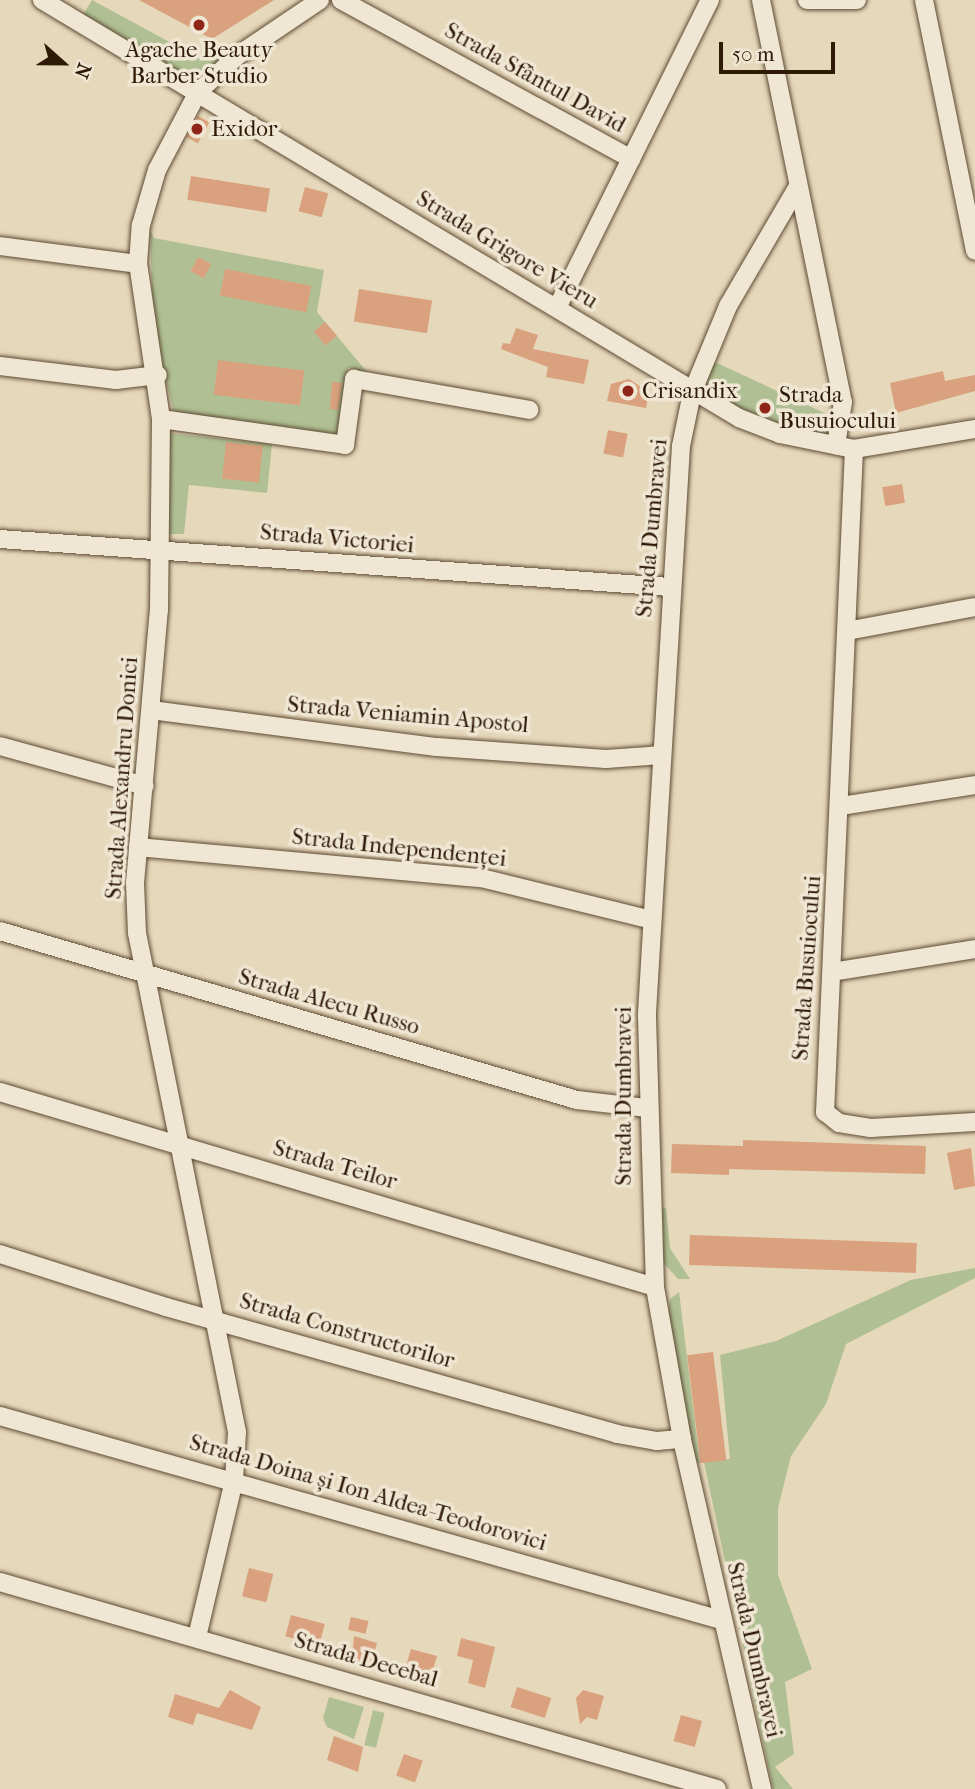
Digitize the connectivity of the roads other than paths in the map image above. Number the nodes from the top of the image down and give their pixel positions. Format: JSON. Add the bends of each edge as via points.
{"nodes":[{"id":1,"x":42,"y":0,"type":"edge"},
{"id":2,"x":320,"y":0,"type":"edge"},
{"id":3,"x":341,"y":0,"type":"edge"},
{"id":4,"x":710,"y":0,"type":"edge"},
{"id":5,"x":761,"y":0,"type":"edge"},
{"id":6,"x":807,"y":0,"type":"edge"},
{"id":7,"x":857,"y":0,"type":"edge"},
{"id":8,"x":924,"y":0,"type":"edge"},
{"id":9,"x":198,"y":92,"type":"junction"},
{"id":10,"x":631,"y":159,"type":"junction"},
{"id":11,"x":797,"y":188,"type":"junction"},
{"id":12,"x":0,"y":246,"type":"edge"},
{"id":13,"x":975,"y":251,"type":"edge"},
{"id":14,"x":138,"y":264,"type":"junction"},
{"id":15,"x":557,"y":308,"type":"junction"},
{"id":16,"x":0,"y":366,"type":"edge"},
{"id":17,"x":158,"y":375,"type":"junction"},
{"id":18,"x":692,"y":393,"type":"junction"},
{"id":19,"x":529,"y":411,"type":"dead end"},
{"id":20,"x":161,"y":419,"type":"junction"},
{"id":21,"x":975,"y":429,"type":"edge"},
{"id":22,"x":845,"y":447,"type":"junction"},
{"id":23,"x":0,"y":539,"type":"edge"},
{"id":24,"x":158,"y":547,"type":"junction"},
{"id":25,"x":670,"y":587,"type":"junction"},
{"id":26,"x":975,"y":607,"type":"edge"},
{"id":27,"x":847,"y":631,"type":"junction"},
{"id":28,"x":151,"y":710,"type":"junction"},
{"id":29,"x":0,"y":746,"type":"edge"},
{"id":30,"x":662,"y":755,"type":"junction"},
{"id":31,"x":975,"y":785,"type":"edge"},
{"id":32,"x":145,"y":786,"type":"junction"},
{"id":33,"x":841,"y":806,"type":"junction"},
{"id":34,"x":138,"y":847,"type":"junction"},
{"id":35,"x":652,"y":920,"type":"junction"},
{"id":36,"x":0,"y":931,"type":"edge"},
{"id":37,"x":975,"y":948,"type":"edge"},
{"id":38,"x":832,"y":972,"type":"junction"},
{"id":39,"x":145,"y":974,"type":"junction"},
{"id":40,"x":0,"y":1092,"type":"edge"},
{"id":41,"x":646,"y":1108,"type":"junction"},
{"id":42,"x":975,"y":1122,"type":"edge"},
{"id":43,"x":177,"y":1144,"type":"junction"},
{"id":44,"x":0,"y":1254,"type":"edge"},
{"id":45,"x":655,"y":1287,"type":"junction"},
{"id":46,"x":213,"y":1318,"type":"junction"},
{"id":47,"x":0,"y":1416,"type":"edge"},
{"id":48,"x":682,"y":1439,"type":"junction"},
{"id":49,"x":234,"y":1480,"type":"junction"},
{"id":50,"x":0,"y":1582,"type":"edge"},
{"id":51,"x":721,"y":1620,"type":"junction"},
{"id":52,"x":197,"y":1637,"type":"junction"},
{"id":53,"x":717,"y":1789,"type":"edge"},
{"id":54,"x":762,"y":1789,"type":"edge"}],
"edges":[{"from":1,"to":9,"type":"street","name":"Strada Grigore Vieru"},
{"from":2,"to":9,"type":"street","via":[[237,56]]},
{"from":3,"to":10,"type":"street","name":"Strada Sfântul David"},
{"from":4,"to":10,"type":"street"},
{"from":5,"to":11,"type":"street","name":"Strada Busuiocului"},
{"from":6,"to":7,"type":"street"},
{"from":8,"to":13,"type":"street"},
{"from":9,"to":14,"type":"street","name":"Strada Alexandru Donici","via":[[158,170],[141,225]]},
{"from":9,"to":15,"type":"street","name":"Strada Grigore Vieru"},
{"from":10,"to":15,"type":"street"},
{"from":11,"to":18,"type":"street","name":"Strada Dumbravei","via":[[746,270]]},
{"from":11,"to":22,"type":"street","name":"Strada Busuiocului","via":[[843,402]]},
{"from":12,"to":14,"type":"street"},
{"from":14,"to":17,"type":"street","name":"Strada Alexandru Donici"},
{"from":15,"to":18,"type":"street","name":"Strada Grigore Vieru"},
{"from":16,"to":17,"type":"street","via":[[116,380]]},
{"from":17,"to":20,"type":"street","name":"Strada Alexandru Donici"},
{"from":18,"to":22,"type":"street","name":"Strada Grigore Vieru","via":[[758,427]]},
{"from":18,"to":25,"type":"street","name":"Strada Dumbravei","via":[[681,446]]},
{"from":19,"to":20,"type":"street","via":[[354,379],[345,445]]},
{"from":20,"to":24,"type":"street","name":"Strada Alexandru Donici"},
{"from":21,"to":22,"type":"street","name":"Strada Grigore Vieru"},
{"from":22,"to":27,"type":"street","name":"Strada Busuiocului"},
{"from":23,"to":24,"type":"street","name":"Strada Victoriei"},
{"from":24,"to":25,"type":"street","name":"Strada Victoriei","via":[[472,576]]},
{"from":24,"to":28,"type":"street","name":"Strada Alexandru Donici"},
{"from":25,"to":30,"type":"street","name":"Strada Dumbravei"},
{"from":26,"to":27,"type":"street"},
{"from":27,"to":33,"type":"street","name":"Strada Busuiocului"},
{"from":28,"to":30,"type":"street","name":"Strada Veniamin Apostol","via":[[437,747],[606,758]]},
{"from":28,"to":32,"type":"street","name":"Strada Alexandru Donici"},
{"from":29,"to":32,"type":"street"},
{"from":30,"to":35,"type":"street","name":"Strada Dumbravei"},
{"from":31,"to":33,"type":"street"},
{"from":32,"to":34,"type":"street","name":"Strada Alexandru Donici"},
{"from":33,"to":38,"type":"street","name":"Strada Busuiocului"},
{"from":34,"to":35,"type":"street","name":"Strada Independenţei","via":[[481,878]]},
{"from":34,"to":39,"type":"street","name":"Strada Alexandru Donici","via":[[137,921]]},
{"from":35,"to":41,"type":"street","name":"Strada Dumbravei"},
{"from":36,"to":39,"type":"street","name":"Strada Alecu Russo"},
{"from":37,"to":38,"type":"street"},
{"from":38,"to":42,"type":"street","name":"Strada Busuiocului","via":[[825,1112],[839,1124],[871,1128]]},
{"from":39,"to":41,"type":"street","name":"Strada Alecu Russo","via":[[577,1100]]},
{"from":39,"to":43,"type":"street","name":"Strada Alexandru Donici"},
{"from":40,"to":43,"type":"street","name":"Strada Teilor"},
{"from":41,"to":45,"type":"street","name":"Strada Dumbravei"},
{"from":43,"to":45,"type":"street","name":"Strada Teilor"},
{"from":43,"to":46,"type":"street","name":"Strada Alexandru Donici"},
{"from":44,"to":46,"type":"street","name":"Strada Constructorilor"},
{"from":45,"to":48,"type":"street","name":"Strada Dumbravei"},
{"from":46,"to":48,"type":"street","name":"Strada Constructorilor","via":[[618,1434],[657,1441]]},
{"from":46,"to":49,"type":"street","name":"Strada Alexandru Donici","via":[[237,1432]]},
{"from":47,"to":49,"type":"street","name":"Strada Doina și Ion Aldea-Teodorovici"},
{"from":48,"to":51,"type":"street","name":"Strada Dumbravei"},
{"from":49,"to":51,"type":"street","name":"Strada Doina și Ion Aldea-Teodorovici"},
{"from":49,"to":52,"type":"street","name":"Strada Alexandru Donici"},
{"from":50,"to":52,"type":"street","name":"Strada Decebal"},
{"from":51,"to":54,"type":"street","name":"Strada Dumbravei"},
{"from":52,"to":53,"type":"street","name":"Strada Decebal"}]}
